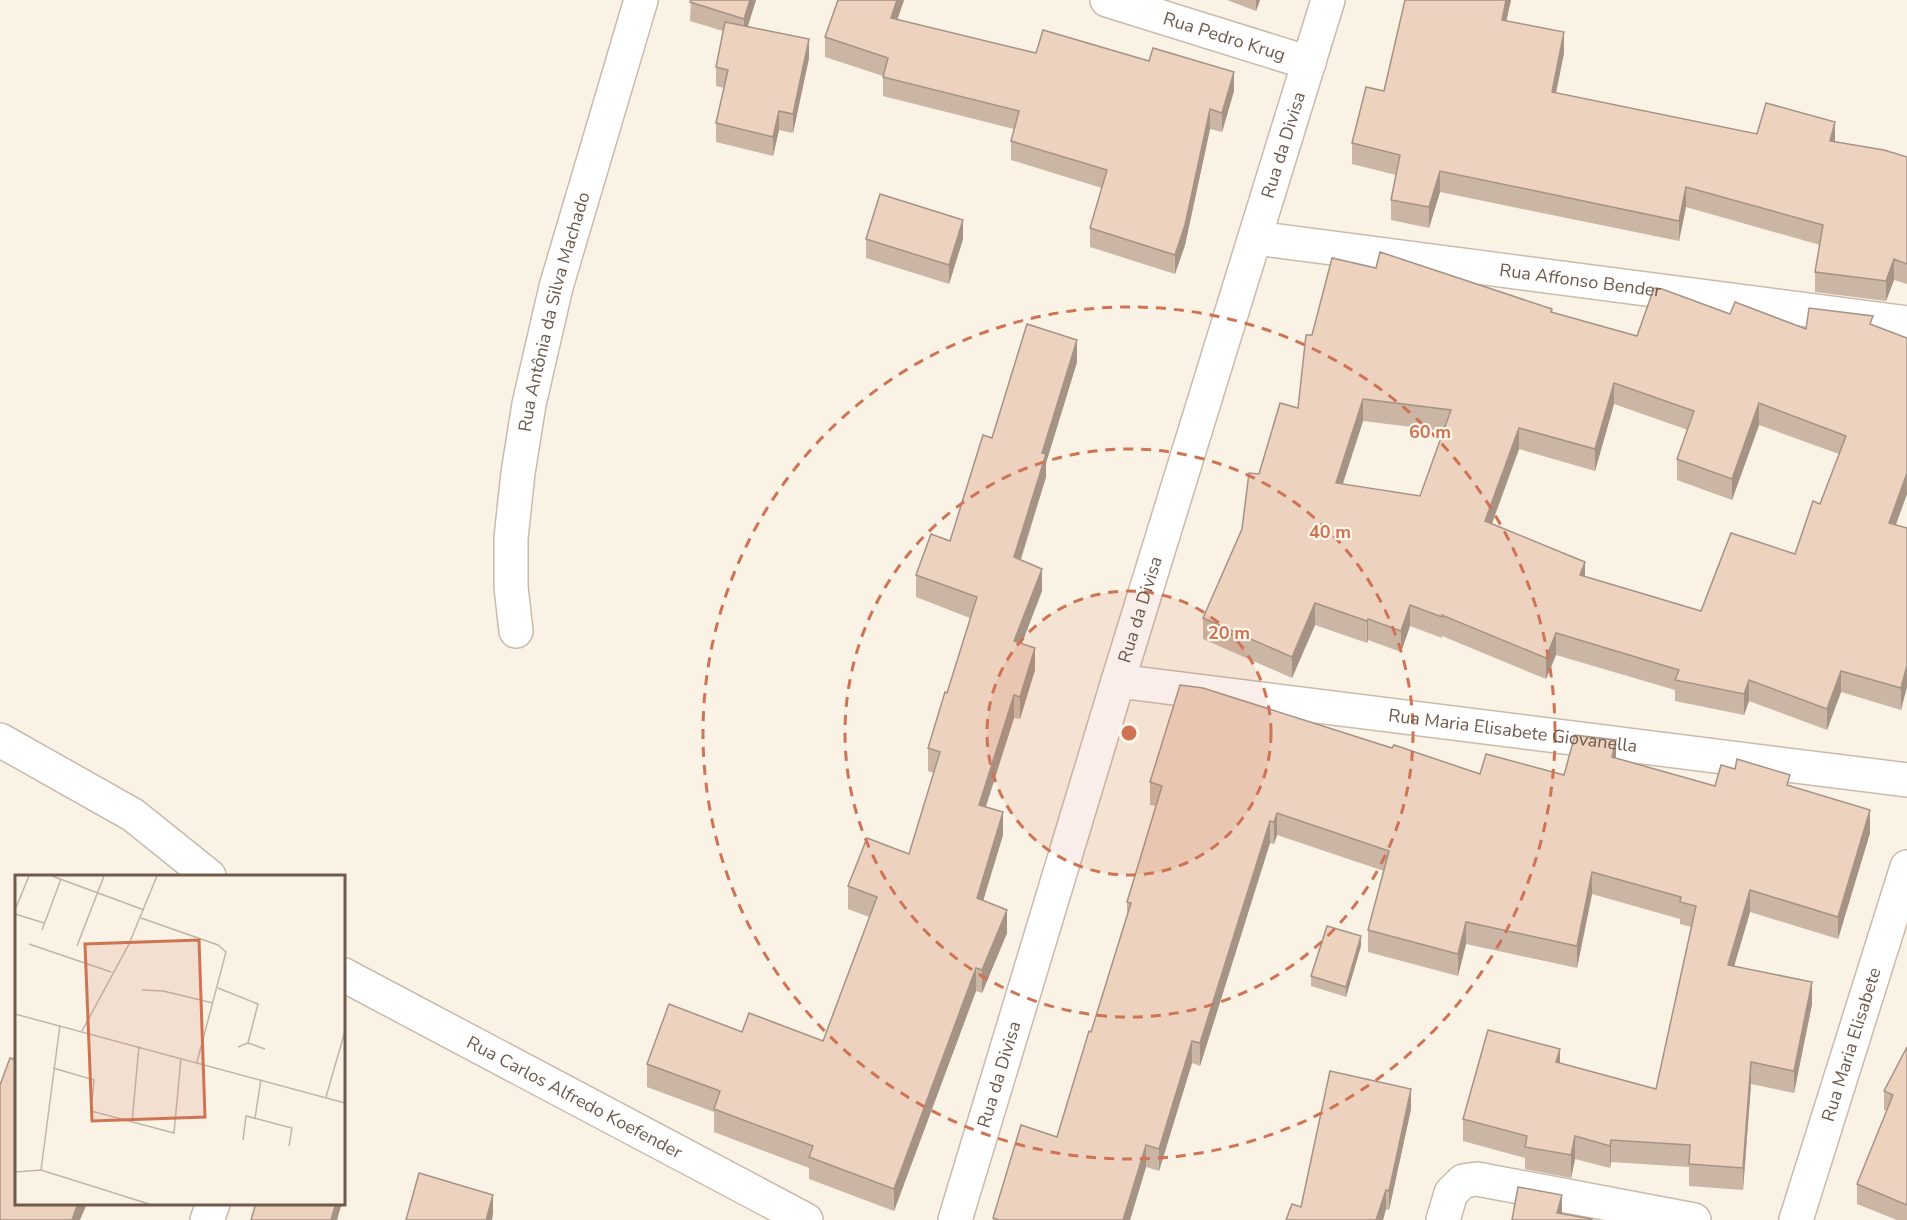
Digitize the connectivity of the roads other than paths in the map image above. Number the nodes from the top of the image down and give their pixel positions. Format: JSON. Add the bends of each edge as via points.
{"nodes":[{"id":1,"x":641,"y":0,"type":"edge"},
{"id":2,"x":1107,"y":0,"type":"edge"},
{"id":3,"x":1328,"y":0,"type":"edge"},
{"id":4,"x":1309,"y":63,"type":"junction"},
{"id":5,"x":1255,"y":238,"type":"junction"},
{"id":6,"x":1907,"y":323,"type":"edge"},
{"id":7,"x":516,"y":631,"type":"dead end"},
{"id":8,"x":1118,"y":681,"type":"junction"},
{"id":9,"x":0,"y":740,"type":"edge"},
{"id":10,"x":1907,"y":780,"type":"edge"},
{"id":11,"x":1907,"y":867,"type":"edge"},
{"id":12,"x":208,"y":875,"type":"edge"},
{"id":13,"x":345,"y":976,"type":"edge"},
{"id":14,"x":212,"y":1205,"type":"edge"},
{"id":15,"x":207,"y":1220,"type":"edge"},
{"id":16,"x":806,"y":1220,"type":"edge"},
{"id":17,"x":955,"y":1220,"type":"edge"},
{"id":18,"x":1443,"y":1220,"type":"edge"},
{"id":19,"x":1694,"y":1220,"type":"edge"},
{"id":20,"x":1796,"y":1220,"type":"edge"}],
"edges":[{"from":1,"to":7,"type":"street","name":"Rua Antônia da Silva Machado","via":[[556,287],[529,404],[512,538],[511,586]]},
{"from":2,"to":4,"type":"street","name":"Rua Pedro Krug"},
{"from":3,"to":4,"type":"street","name":"Rua da Divisa"},
{"from":4,"to":5,"type":"street","name":"Rua da Divisa"},
{"from":5,"to":6,"type":"street","name":"Rua Affonso Bender"},
{"from":5,"to":8,"type":"street","name":"Rua da Divisa"},
{"from":8,"to":10,"type":"street","name":"Rua Maria Elisabete Giovanella"},
{"from":8,"to":17,"type":"street","name":"Rua da Divisa"},
{"from":9,"to":12,"type":"street","via":[[133,815]]},
{"from":11,"to":20,"type":"street","name":"Rua Maria Elisabete"},
{"from":13,"to":16,"type":"street","name":"Rua Carlos Alfredo Koefender"},
{"from":14,"to":15,"type":"street"},
{"from":18,"to":19,"type":"street","via":[[1451,1193],[1463,1181],[1477,1179]]}]}
